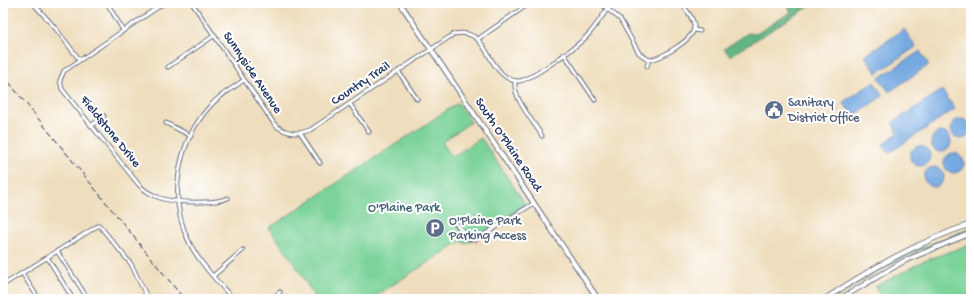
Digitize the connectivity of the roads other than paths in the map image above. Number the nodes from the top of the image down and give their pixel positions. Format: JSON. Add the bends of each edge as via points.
{"nodes":[{"id":1,"x":33,"y":3,"type":"edge"},
{"id":2,"x":107,"y":3,"type":"edge"},
{"id":3,"x":164,"y":3,"type":"edge"},
{"id":4,"x":192,"y":3,"type":"edge"},
{"id":5,"x":400,"y":3,"type":"edge"},
{"id":6,"x":530,"y":3,"type":"edge"},
{"id":7,"x":600,"y":3,"type":"edge"},
{"id":8,"x":612,"y":3,"type":"edge"},
{"id":9,"x":681,"y":3,"type":"edge"},
{"id":10,"x":608,"y":9,"type":"junction"},
{"id":11,"x":123,"y":30,"type":"junction"},
{"id":12,"x":694,"y":30,"type":"junction"},
{"id":13,"x":700,"y":31,"type":"dead end"},
{"id":14,"x":215,"y":35,"type":"junction"},
{"id":15,"x":478,"y":39,"type":"junction"},
{"id":16,"x":431,"y":49,"type":"junction"},
{"id":17,"x":564,"y":54,"type":"junction"},
{"id":18,"x":79,"y":59,"type":"junction"},
{"id":19,"x":649,"y":60,"type":"junction"},
{"id":20,"x":648,"y":66,"type":"dead end"},
{"id":21,"x":168,"y":67,"type":"dead end"},
{"id":22,"x":398,"y":72,"type":"junction"},
{"id":23,"x":244,"y":80,"type":"junction"},
{"id":24,"x":515,"y":81,"type":"junction"},
{"id":25,"x":417,"y":99,"type":"dead end"},
{"id":26,"x":595,"y":100,"type":"dead end"},
{"id":27,"x":350,"y":104,"type":"junction"},
{"id":28,"x":104,"y":116,"type":"dead end"},
{"id":29,"x":166,"y":123,"type":"dead end"},
{"id":30,"x":92,"y":126,"type":"junction"},
{"id":31,"x":369,"y":132,"type":"dead end"},
{"id":32,"x":300,"y":133,"type":"junction"},
{"id":33,"x":191,"y":136,"type":"junction"},
{"id":34,"x":542,"y":136,"type":"dead end"},
{"id":35,"x":320,"y":163,"type":"dead end"},
{"id":36,"x":228,"y":198,"type":"dead end"},
{"id":37,"x":178,"y":201,"type":"junction"},
{"id":38,"x":534,"y":203,"type":"junction"},
{"id":39,"x":454,"y":222,"type":"dead end"},
{"id":40,"x":971,"y":224,"type":"edge"},
{"id":41,"x":971,"y":233,"type":"edge"},
{"id":42,"x":243,"y":250,"type":"dead end"},
{"id":43,"x":57,"y":251,"type":"junction"},
{"id":44,"x":47,"y":257,"type":"junction"},
{"id":45,"x":22,"y":273,"type":"junction"},
{"id":46,"x":213,"y":276,"type":"junction"},
{"id":47,"x":3,"y":285,"type":"edge"},
{"id":48,"x":280,"y":292,"type":"dead end"},
{"id":49,"x":40,"y":299,"type":"edge"},
{"id":50,"x":73,"y":299,"type":"edge"},
{"id":51,"x":88,"y":299,"type":"edge"},
{"id":52,"x":148,"y":299,"type":"edge"},
{"id":53,"x":233,"y":299,"type":"edge"},
{"id":54,"x":272,"y":299,"type":"edge"},
{"id":55,"x":598,"y":299,"type":"edge"},
{"id":56,"x":825,"y":299,"type":"edge"},
{"id":57,"x":840,"y":299,"type":"edge"}],
"edges":[{"from":1,"to":18,"type":"street"},
{"from":2,"to":11,"type":"street"},
{"from":3,"to":11,"type":"street","name":"Fieldstone Drive"},
{"from":4,"to":14,"type":"street","name":"Sunnyside Avenue"},
{"from":5,"to":16,"type":"main road","name":"South O'Plaine Road"},
{"from":6,"to":15,"type":"street"},
{"from":7,"to":10,"type":"street"},
{"from":8,"to":10,"type":"street"},
{"from":9,"to":12,"type":"street","via":[[693,22]]},
{"from":10,"to":17,"type":"street","via":[[588,35]]},
{"from":10,"to":19,"type":"street","via":[[625,26],[639,53]]},
{"from":11,"to":18,"type":"street","name":"Fieldstone Drive"},
{"from":12,"to":13,"type":"street"},
{"from":12,"to":19,"type":"street","via":[[689,38],[659,58]]},
{"from":14,"to":21,"type":"street"},
{"from":14,"to":23,"type":"street","name":"Sunnyside Avenue"},
{"from":15,"to":16,"type":"street","name":"Country Trail","via":[[466,33],[454,34]]},
{"from":15,"to":24,"type":"street","via":[[500,72]]},
{"from":16,"to":22,"type":"street","name":"Country Trail"},
{"from":16,"to":38,"type":"main road","name":"South O'Plaine Road"},
{"from":17,"to":24,"type":"street","via":[[529,78]]},
{"from":17,"to":26,"type":"street"},
{"from":18,"to":30,"type":"street","name":"Fieldstone Drive","via":[[64,70],[60,80],[62,89]]},
{"from":19,"to":20,"type":"street"},
{"from":22,"to":25,"type":"street"},
{"from":22,"to":27,"type":"street","name":"Country Trail"},
{"from":23,"to":32,"type":"street","name":"Sunnyside Avenue","via":[[275,125],[285,132]]},
{"from":23,"to":33,"type":"street","via":[[212,105],[202,116]]},
{"from":24,"to":34,"type":"street","via":[[517,96]]},
{"from":27,"to":31,"type":"street"},
{"from":27,"to":32,"type":"street","name":"Country Trail","via":[[310,130]]},
{"from":28,"to":30,"type":"street"},
{"from":29,"to":33,"type":"street"},
{"from":30,"to":37,"type":"street","name":"Fieldstone Drive","via":[[143,189],[161,198]]},
{"from":32,"to":35,"type":"street"},
{"from":33,"to":37,"type":"street","via":[[180,167]]},
{"from":36,"to":37,"type":"street","name":"Fieldstone Drive","via":[[216,202]]},
{"from":37,"to":46,"type":"street","via":[[181,220],[189,242]]},
{"from":38,"to":39,"type":"street","via":[[476,240],[470,239]]},
{"from":38,"to":55,"type":"main road","name":"South O'Plaine Road"},
{"from":40,"to":56,"type":"main road","via":[[900,254],[869,270]]},
{"from":41,"to":57,"type":"main road","via":[[904,261]]},
{"from":42,"to":46,"type":"street"},
{"from":43,"to":44,"type":"street"},
{"from":43,"to":51,"type":"street"},
{"from":43,"to":52,"type":"street","via":[[99,225],[131,264]]},
{"from":44,"to":45,"type":"street"},
{"from":44,"to":50,"type":"street"},
{"from":45,"to":47,"type":"street"},
{"from":45,"to":49,"type":"street"},
{"from":46,"to":53,"type":"street"},
{"from":48,"to":54,"type":"street"}]}
